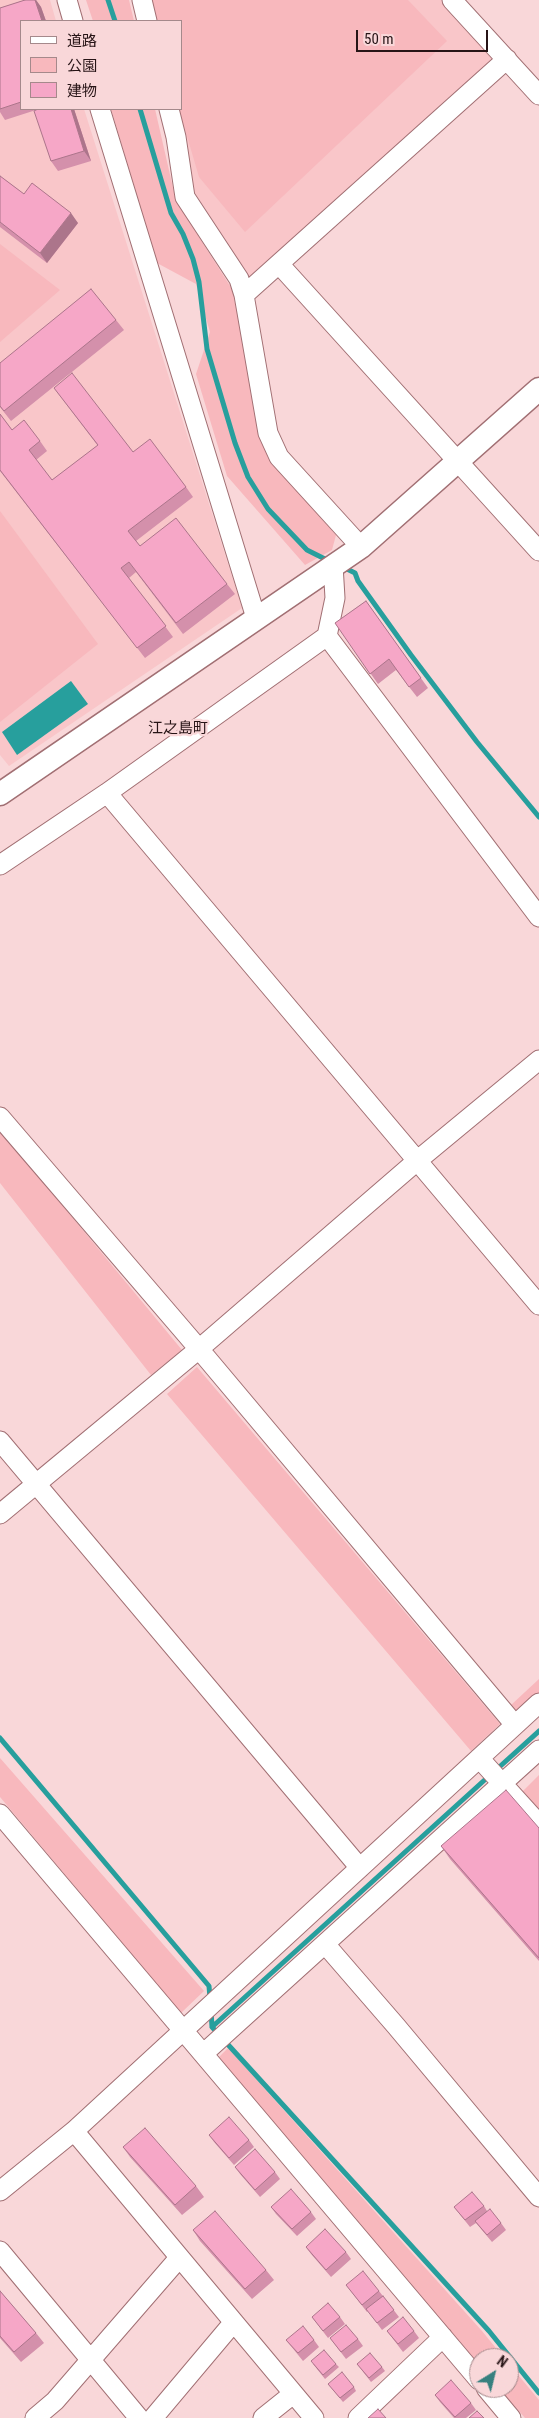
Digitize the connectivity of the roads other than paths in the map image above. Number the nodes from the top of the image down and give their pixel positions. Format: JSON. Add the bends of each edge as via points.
{"nodes":[{"id":1,"x":67,"y":0,"type":"edge"},
{"id":2,"x":142,"y":0,"type":"edge"},
{"id":3,"x":452,"y":0,"type":"edge"},
{"id":4,"x":73,"y":20,"type":"edge"},
{"id":5,"x":147,"y":20,"type":"edge"},
{"id":6,"x":507,"y":59,"type":"junction"},
{"id":7,"x":539,"y":95,"type":"edge"},
{"id":8,"x":100,"y":110,"type":"edge"},
{"id":9,"x":169,"y":110,"type":"edge"},
{"id":10,"x":279,"y":264,"type":"junction"},
{"id":11,"x":244,"y":295,"type":"junction"},
{"id":12,"x":539,"y":389,"type":"edge"},
{"id":13,"x":458,"y":462,"type":"junction"},
{"id":14,"x":361,"y":547,"type":"junction"},
{"id":15,"x":539,"y":551,"type":"edge"},
{"id":16,"x":333,"y":565,"type":"junction"},
{"id":17,"x":256,"y":618,"type":"junction"},
{"id":18,"x":327,"y":636,"type":"junction"},
{"id":19,"x":107,"y":793,"type":"junction"},
{"id":20,"x":0,"y":794,"type":"edge"},
{"id":21,"x":0,"y":866,"type":"edge"},
{"id":22,"x":539,"y":917,"type":"edge"},
{"id":23,"x":539,"y":1060,"type":"edge"},
{"id":24,"x":0,"y":1117,"type":"edge"},
{"id":25,"x":418,"y":1160,"type":"junction"},
{"id":26,"x":539,"y":1305,"type":"edge"},
{"id":27,"x":199,"y":1349,"type":"junction"},
{"id":28,"x":0,"y":1441,"type":"edge"},
{"id":29,"x":36,"y":1484,"type":"junction"},
{"id":30,"x":0,"y":1514,"type":"edge"},
{"id":31,"x":539,"y":1703,"type":"edge"},
{"id":32,"x":515,"y":1725,"type":"junction"},
{"id":33,"x":539,"y":1750,"type":"edge"},
{"id":34,"x":479,"y":1758,"type":"junction"},
{"id":35,"x":502,"y":1784,"type":"junction"},
{"id":36,"x":0,"y":1814,"type":"edge"},
{"id":37,"x":539,"y":1824,"type":"edge"},
{"id":38,"x":360,"y":1868,"type":"junction"},
{"id":39,"x":325,"y":1944,"type":"junction"},
{"id":40,"x":183,"y":2030,"type":"junction"},
{"id":41,"x":203,"y":2054,"type":"junction"},
{"id":42,"x":74,"y":2131,"type":"junction"},
{"id":43,"x":0,"y":2191,"type":"edge"},
{"id":44,"x":539,"y":2197,"type":"edge"},
{"id":45,"x":0,"y":2251,"type":"edge"},
{"id":46,"x":179,"y":2258,"type":"junction"},
{"id":47,"x":233,"y":2324,"type":"junction"},
{"id":48,"x":443,"y":2337,"type":"junction"},
{"id":49,"x":90,"y":2360,"type":"junction"},
{"id":50,"x":469,"y":2368,"type":"edge"},
{"id":51,"x":292,"y":2394,"type":"junction"},
{"id":52,"x":494,"y":2398,"type":"edge"},
{"id":53,"x":35,"y":2418,"type":"edge"},
{"id":54,"x":139,"y":2418,"type":"edge"},
{"id":55,"x":153,"y":2418,"type":"edge"},
{"id":56,"x":263,"y":2418,"type":"edge"},
{"id":57,"x":314,"y":2418,"type":"edge"},
{"id":58,"x":358,"y":2418,"type":"edge"},
{"id":59,"x":511,"y":2418,"type":"edge"}],
"edges":[{"from":1,"to":4,"type":"street"},
{"from":2,"to":5,"type":"street"},
{"from":3,"to":6,"type":"street"},
{"from":6,"to":7,"type":"street"},
{"from":6,"to":10,"type":"street"},
{"from":8,"to":17,"type":"street"},
{"from":9,"to":11,"type":"street","via":[[185,197],[239,279]]},
{"from":10,"to":11,"type":"street"},
{"from":10,"to":13,"type":"street"},
{"from":11,"to":14,"type":"street","via":[[268,433],[279,456]]},
{"from":12,"to":13,"type":"street"},
{"from":13,"to":14,"type":"street"},
{"from":13,"to":15,"type":"street"},
{"from":14,"to":16,"type":"street"},
{"from":16,"to":17,"type":"street"},
{"from":16,"to":18,"type":"street","via":[[336,598]]},
{"from":17,"to":20,"type":"street"},
{"from":18,"to":19,"type":"street"},
{"from":18,"to":22,"type":"street"},
{"from":19,"to":21,"type":"street"},
{"from":19,"to":25,"type":"street"},
{"from":23,"to":25,"type":"street"},
{"from":24,"to":27,"type":"street"},
{"from":25,"to":26,"type":"street"},
{"from":25,"to":27,"type":"street"},
{"from":27,"to":29,"type":"street"},
{"from":27,"to":32,"type":"street"},
{"from":28,"to":29,"type":"street"},
{"from":29,"to":30,"type":"street"},
{"from":29,"to":38,"type":"street"},
{"from":31,"to":32,"type":"street"},
{"from":32,"to":34,"type":"street"},
{"from":33,"to":35,"type":"street"},
{"from":34,"to":35,"type":"street"},
{"from":34,"to":38,"type":"street"},
{"from":35,"to":37,"type":"street"},
{"from":35,"to":39,"type":"street"},
{"from":36,"to":40,"type":"street"},
{"from":38,"to":40,"type":"street"},
{"from":39,"to":41,"type":"street"},
{"from":39,"to":44,"type":"street"},
{"from":40,"to":41,"type":"street"},
{"from":40,"to":42,"type":"street"},
{"from":41,"to":48,"type":"street"},
{"from":42,"to":43,"type":"street"},
{"from":42,"to":46,"type":"street"},
{"from":45,"to":49,"type":"street"},
{"from":46,"to":47,"type":"street"},
{"from":46,"to":49,"type":"street"},
{"from":47,"to":51,"type":"street"},
{"from":47,"to":55,"type":"street"},
{"from":48,"to":50,"type":"street"},
{"from":48,"to":58,"type":"street"},
{"from":49,"to":53,"type":"street","via":[[55,2401]]},
{"from":49,"to":54,"type":"street"},
{"from":51,"to":56,"type":"street"},
{"from":51,"to":57,"type":"street"},
{"from":52,"to":59,"type":"street"}]}
